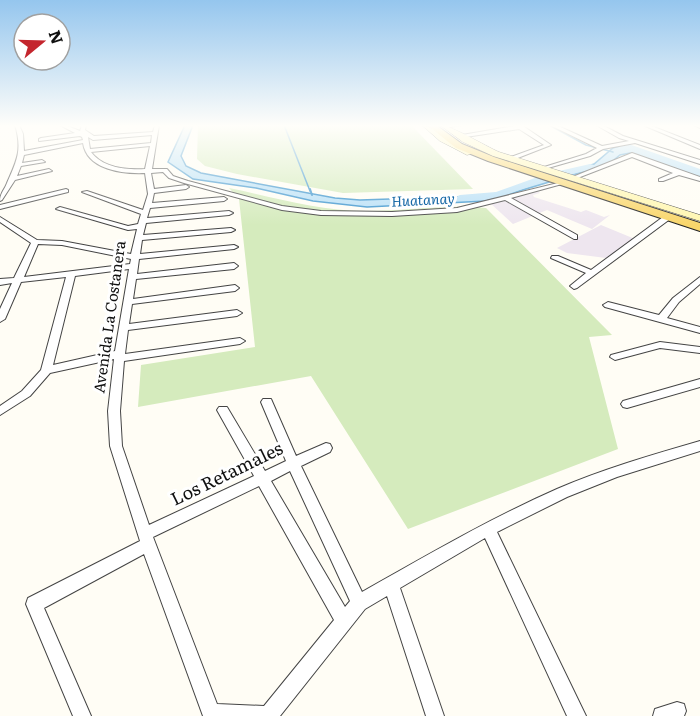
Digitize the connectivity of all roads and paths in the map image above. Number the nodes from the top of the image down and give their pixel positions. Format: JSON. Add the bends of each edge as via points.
{"nodes":[{"id":1,"x":20,"y":158,"type":"edge"},
{"id":2,"x":93,"y":158,"type":"edge"},
{"id":3,"x":151,"y":158,"type":"edge"},
{"id":4,"x":490,"y":158,"type":"edge"},
{"id":5,"x":493,"y":158,"type":"edge"},
{"id":6,"x":578,"y":158,"type":"edge"},
{"id":7,"x":621,"y":158,"type":"edge"},
{"id":8,"x":639,"y":158,"type":"edge"},
{"id":9,"x":510,"y":159,"type":"edge"},
{"id":10,"x":42,"y":162,"type":"dead end"},
{"id":11,"x":17,"y":165,"type":"junction"},
{"id":12,"x":660,"y":166,"type":"junction"},
{"id":13,"x":649,"y":170,"type":"dead end"},
{"id":14,"x":49,"y":171,"type":"dead end"},
{"id":15,"x":538,"y":171,"type":"junction"},
{"id":16,"x":148,"y":172,"type":"junction"},
{"id":17,"x":679,"y":173,"type":"junction"},
{"id":18,"x":11,"y":179,"type":"junction"},
{"id":19,"x":700,"y":179,"type":"edge"},
{"id":20,"x":661,"y":180,"type":"dead end"},
{"id":21,"x":566,"y":181,"type":"junction"},
{"id":22,"x":186,"y":187,"type":"dead end"},
{"id":23,"x":152,"y":190,"type":"junction"},
{"id":24,"x":66,"y":191,"type":"dead end"},
{"id":25,"x":85,"y":192,"type":"dead end"},
{"id":26,"x":505,"y":197,"type":"junction"},
{"id":27,"x":0,"y":199,"type":"edge"},
{"id":28,"x":224,"y":199,"type":"dead end"},
{"id":29,"x":0,"y":207,"type":"edge"},
{"id":30,"x":60,"y":209,"type":"dead end"},
{"id":31,"x":229,"y":213,"type":"dead end"},
{"id":32,"x":700,"y":218,"type":"edge"},
{"id":33,"x":0,"y":219,"type":"edge"},
{"id":34,"x":666,"y":219,"type":"junction"},
{"id":35,"x":142,"y":221,"type":"junction"},
{"id":36,"x":700,"y":227,"type":"edge"},
{"id":37,"x":231,"y":230,"type":"dead end"},
{"id":38,"x":574,"y":237,"type":"dead end"},
{"id":39,"x":35,"y":242,"type":"junction"},
{"id":40,"x":234,"y":247,"type":"dead end"},
{"id":41,"x":555,"y":258,"type":"dead end"},
{"id":42,"x":134,"y":266,"type":"junction"},
{"id":43,"x":234,"y":266,"type":"dead end"},
{"id":44,"x":71,"y":273,"type":"junction"},
{"id":45,"x":592,"y":273,"type":"junction"},
{"id":46,"x":20,"y":280,"type":"junction"},
{"id":47,"x":700,"y":280,"type":"edge"},
{"id":48,"x":0,"y":282,"type":"edge"},
{"id":49,"x":574,"y":286,"type":"dead end"},
{"id":50,"x":236,"y":288,"type":"dead end"},
{"id":51,"x":128,"y":302,"type":"junction"},
{"id":52,"x":608,"y":304,"type":"dead end"},
{"id":53,"x":237,"y":313,"type":"dead end"},
{"id":54,"x":0,"y":319,"type":"edge"},
{"id":55,"x":661,"y":319,"type":"junction"},
{"id":56,"x":123,"y":328,"type":"junction"},
{"id":57,"x":700,"y":330,"type":"edge"},
{"id":58,"x":240,"y":341,"type":"dead end"},
{"id":59,"x":685,"y":347,"type":"junction"},
{"id":60,"x":700,"y":350,"type":"edge"},
{"id":61,"x":120,"y":355,"type":"junction"},
{"id":62,"x":615,"y":357,"type":"dead end"},
{"id":63,"x":700,"y":359,"type":"edge"},
{"id":64,"x":46,"y":370,"type":"junction"},
{"id":65,"x":700,"y":383,"type":"edge"},
{"id":66,"x":267,"y":402,"type":"dead end"},
{"id":67,"x":627,"y":404,"type":"dead end"},
{"id":68,"x":223,"y":410,"type":"dead end"},
{"id":69,"x":0,"y":411,"type":"edge"},
{"id":70,"x":700,"y":446,"type":"edge"},
{"id":71,"x":326,"y":448,"type":"dead end"},
{"id":72,"x":294,"y":461,"type":"junction"},
{"id":73,"x":259,"y":478,"type":"junction"},
{"id":74,"x":488,"y":529,"type":"junction"},
{"id":75,"x":147,"y":539,"type":"junction"},
{"id":76,"x":391,"y":585,"type":"junction"},
{"id":77,"x":359,"y":603,"type":"junction"},
{"id":78,"x":344,"y":621,"type":"junction"},
{"id":79,"x":212,"y":714,"type":"edge"},
{"id":80,"x":82,"y":716,"type":"edge"},
{"id":81,"x":269,"y":716,"type":"edge"},
{"id":82,"x":435,"y":716,"type":"edge"},
{"id":83,"x":577,"y":716,"type":"edge"}],
"edges":[{"from":1,"to":11,"type":"street"},
{"from":2,"to":16,"type":"street","via":[[122,170]]},
{"from":3,"to":16,"type":"street","name":"Avenida La Costanera"},
{"from":4,"to":15,"type":"main road"},
{"from":5,"to":15,"type":"main road"},
{"from":6,"to":15,"type":"street"},
{"from":7,"to":21,"type":"street"},
{"from":8,"to":12,"type":"street"},
{"from":9,"to":15,"type":"main road"},
{"from":10,"to":11,"type":"street"},
{"from":11,"to":18,"type":"street"},
{"from":12,"to":13,"type":"street"},
{"from":12,"to":17,"type":"street"},
{"from":14,"to":18,"type":"street"},
{"from":15,"to":21,"type":"main road"},
{"from":16,"to":23,"type":"street","name":"Avenida La Costanera"},
{"from":16,"to":26,"type":"street","via":[[165,170],[171,177],[186,182],[282,208],[321,213],[440,212]]},
{"from":17,"to":19,"type":"street"},
{"from":17,"to":20,"type":"street"},
{"from":18,"to":27,"type":"street"},
{"from":21,"to":26,"type":"street"},
{"from":21,"to":32,"type":"main road"},
{"from":21,"to":34,"type":"main road"},
{"from":21,"to":36,"type":"main road"},
{"from":22,"to":23,"type":"street"},
{"from":23,"to":35,"type":"street","name":"Avenida La Costanera"},
{"from":24,"to":29,"type":"street"},
{"from":25,"to":35,"type":"street"},
{"from":26,"to":38,"type":"street"},
{"from":28,"to":35,"type":"street"},
{"from":30,"to":35,"type":"street","via":[[128,228]]},
{"from":31,"to":35,"type":"street"},
{"from":33,"to":39,"type":"street"},
{"from":34,"to":36,"type":"main road"},
{"from":34,"to":45,"type":"street"},
{"from":35,"to":37,"type":"street"},
{"from":35,"to":42,"type":"street","name":"Avenida La Costanera"},
{"from":39,"to":42,"type":"street","via":[[62,243]]},
{"from":39,"to":46,"type":"street"},
{"from":40,"to":42,"type":"street"},
{"from":41,"to":45,"type":"street"},
{"from":42,"to":43,"type":"street"},
{"from":42,"to":44,"type":"street"},
{"from":42,"to":51,"type":"street","name":"Avenida La Costanera"},
{"from":44,"to":46,"type":"street"},
{"from":44,"to":64,"type":"street"},
{"from":45,"to":49,"type":"street"},
{"from":46,"to":48,"type":"street"},
{"from":46,"to":54,"type":"street"},
{"from":47,"to":55,"type":"street"},
{"from":50,"to":51,"type":"street"},
{"from":51,"to":56,"type":"street","name":"Avenida La Costanera"},
{"from":52,"to":55,"type":"street"},
{"from":53,"to":56,"type":"street"},
{"from":55,"to":57,"type":"street"},
{"from":56,"to":61,"type":"street","name":"Avenida La Costanera"},
{"from":58,"to":61,"type":"street"},
{"from":59,"to":60,"type":"street"},
{"from":59,"to":62,"type":"street","via":[[660,345]]},
{"from":59,"to":63,"type":"street"},
{"from":61,"to":64,"type":"street"},
{"from":61,"to":75,"type":"street","name":"Avenida La Costanera","via":[[114,411],[116,446]]},
{"from":64,"to":69,"type":"street","via":[[24,397]]},
{"from":65,"to":67,"type":"street"},
{"from":66,"to":72,"type":"street"},
{"from":68,"to":73,"type":"street"},
{"from":70,"to":74,"type":"street","via":[[614,472]]},
{"from":71,"to":72,"type":"street","name":"Los Retamales"},
{"from":72,"to":73,"type":"street","name":"Los Retamales"},
{"from":72,"to":77,"type":"street"},
{"from":73,"to":75,"type":"street","name":"Los Retamales"},
{"from":73,"to":78,"type":"street"},
{"from":74,"to":76,"type":"street"},
{"from":74,"to":83,"type":"street"},
{"from":75,"to":79,"type":"street","name":"Avenida La Costanera"},
{"from":75,"to":80,"type":"street","name":"Los Retamales","via":[[34,604]]},
{"from":76,"to":77,"type":"street"},
{"from":76,"to":82,"type":"street"},
{"from":77,"to":78,"type":"street"},
{"from":78,"to":81,"type":"street"},
{"from":79,"to":81,"type":"street"}]}
